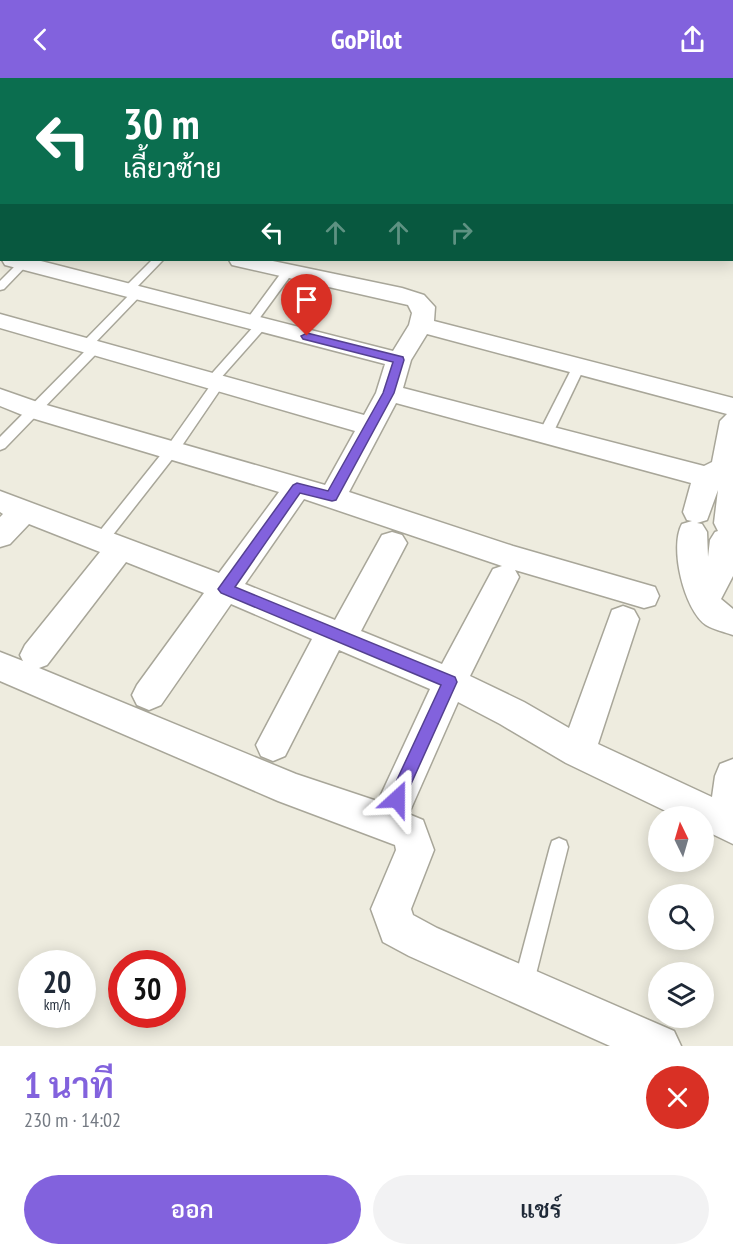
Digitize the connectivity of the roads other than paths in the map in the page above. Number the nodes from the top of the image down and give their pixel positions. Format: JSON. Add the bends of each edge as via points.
{"nodes":[{"id":1,"x":12,"y":261,"type":"edge"},
{"id":2,"x":21,"y":261,"type":"edge"},
{"id":3,"x":157,"y":261,"type":"edge"},
{"id":4,"x":244,"y":261,"type":"edge"},
{"id":5,"x":288,"y":271,"type":"junction"},
{"id":6,"x":0,"y":286,"type":"edge"},
{"id":7,"x":134,"y":290,"type":"junction"},
{"id":8,"x":0,"y":321,"type":"edge"},
{"id":9,"x":256,"y":323,"type":"junction"},
{"id":10,"x":421,"y":325,"type":"junction"},
{"id":11,"x":91,"y":346,"type":"junction"},
{"id":12,"x":399,"y":360,"type":"junction"},
{"id":13,"x":579,"y":366,"type":"junction"},
{"id":14,"x":215,"y":383,"type":"junction"},
{"id":15,"x":388,"y":393,"type":"junction"},
{"id":16,"x":0,"y":397,"type":"edge"},
{"id":17,"x":733,"y":407,"type":"edge"},
{"id":18,"x":34,"y":410,"type":"junction"},
{"id":19,"x":733,"y":421,"type":"edge"},
{"id":20,"x":370,"y":426,"type":"junction"},
{"id":21,"x":546,"y":433,"type":"junction"},
{"id":22,"x":0,"y":445,"type":"edge"},
{"id":23,"x":172,"y":450,"type":"junction"},
{"id":24,"x":725,"y":478,"type":"edge"},
{"id":25,"x":297,"y":488,"type":"junction"},
{"id":26,"x":332,"y":497,"type":"junction"},
{"id":27,"x":12,"y":506,"type":"edge"},
{"id":28,"x":0,"y":537,"type":"edge"},
{"id":29,"x":392,"y":543,"type":"dead end"},
{"id":30,"x":110,"y":545,"type":"junction"},
{"id":31,"x":504,"y":576,"type":"dead end"},
{"id":32,"x":713,"y":578,"type":"edge"},
{"id":33,"x":225,"y":589,"type":"junction"},
{"id":34,"x":733,"y":622,"type":"edge"},
{"id":35,"x":336,"y":635,"type":"junction"},
{"id":36,"x":36,"y":655,"type":"dead end"},
{"id":37,"x":0,"y":666,"type":"edge"},
{"id":38,"x":450,"y":682,"type":"junction"},
{"id":39,"x":149,"y":695,"type":"dead end"},
{"id":40,"x":273,"y":744,"type":"dead end"},
{"id":41,"x":578,"y":752,"type":"junction"},
{"id":42,"x":733,"y":776,"type":"edge"},
{"id":43,"x":397,"y":799,"type":"dead end"},
{"id":44,"x":730,"y":824,"type":"edge"},
{"id":45,"x":559,"y":847,"type":"dead end"},
{"id":46,"x":523,"y":986,"type":"junction"},
{"id":47,"x":659,"y":1046,"type":"edge"}],
"edges":[{"from":1,"to":6,"type":"lane"},
{"from":2,"to":7,"type":"street"},
{"from":3,"to":7,"type":"lane"},
{"from":4,"to":5,"type":"street"},
{"from":5,"to":9,"type":"lane"},
{"from":5,"to":10,"type":"street","via":[[416,300],[423,307]]},
{"from":7,"to":9,"type":"street"},
{"from":7,"to":11,"type":"lane"},
{"from":8,"to":11,"type":"street"},
{"from":9,"to":12,"type":"street"},
{"from":9,"to":14,"type":"lane"},
{"from":10,"to":12,"type":"street"},
{"from":10,"to":13,"type":"street"},
{"from":11,"to":14,"type":"street"},
{"from":11,"to":18,"type":"lane"},
{"from":12,"to":15,"type":"street"},
{"from":13,"to":17,"type":"street"},
{"from":13,"to":21,"type":"lane"},
{"from":14,"to":20,"type":"street"},
{"from":14,"to":23,"type":"lane"},
{"from":15,"to":20,"type":"street"},
{"from":15,"to":21,"type":"street"},
{"from":16,"to":18,"type":"street"},
{"from":18,"to":22,"type":"lane"},
{"from":18,"to":23,"type":"street"},
{"from":19,"to":24,"type":"street"},
{"from":20,"to":26,"type":"street"},
{"from":21,"to":24,"type":"street"},
{"from":23,"to":25,"type":"street"},
{"from":23,"to":30,"type":"lane"},
{"from":24,"to":32,"type":"street","via":[[727,531]]},
{"from":24,"to":32,"type":"street","via":[[695,522],[691,552]]},
{"from":25,"to":26,"type":"street"},
{"from":25,"to":33,"type":"street"},
{"from":26,"to":41,"type":"street","via":[[511,556],[633,608]]},
{"from":27,"to":28,"type":"street"},
{"from":27,"to":30,"type":"street"},
{"from":29,"to":35,"type":"street"},
{"from":30,"to":33,"type":"street"},
{"from":30,"to":36,"type":"street"},
{"from":31,"to":38,"type":"street"},
{"from":32,"to":34,"type":"street","via":[[715,614]]},
{"from":33,"to":35,"type":"street"},
{"from":33,"to":39,"type":"street"},
{"from":35,"to":38,"type":"street"},
{"from":35,"to":40,"type":"street"},
{"from":37,"to":46,"type":"street","via":[[291,789],[410,833],[415,850],[391,909],[397,928]]},
{"from":38,"to":41,"type":"street","via":[[512,712]]},
{"from":38,"to":43,"type":"street"},
{"from":41,"to":44,"type":"street"},
{"from":42,"to":44,"type":"street"},
{"from":45,"to":46,"type":"lane"},
{"from":46,"to":47,"type":"street"}]}
